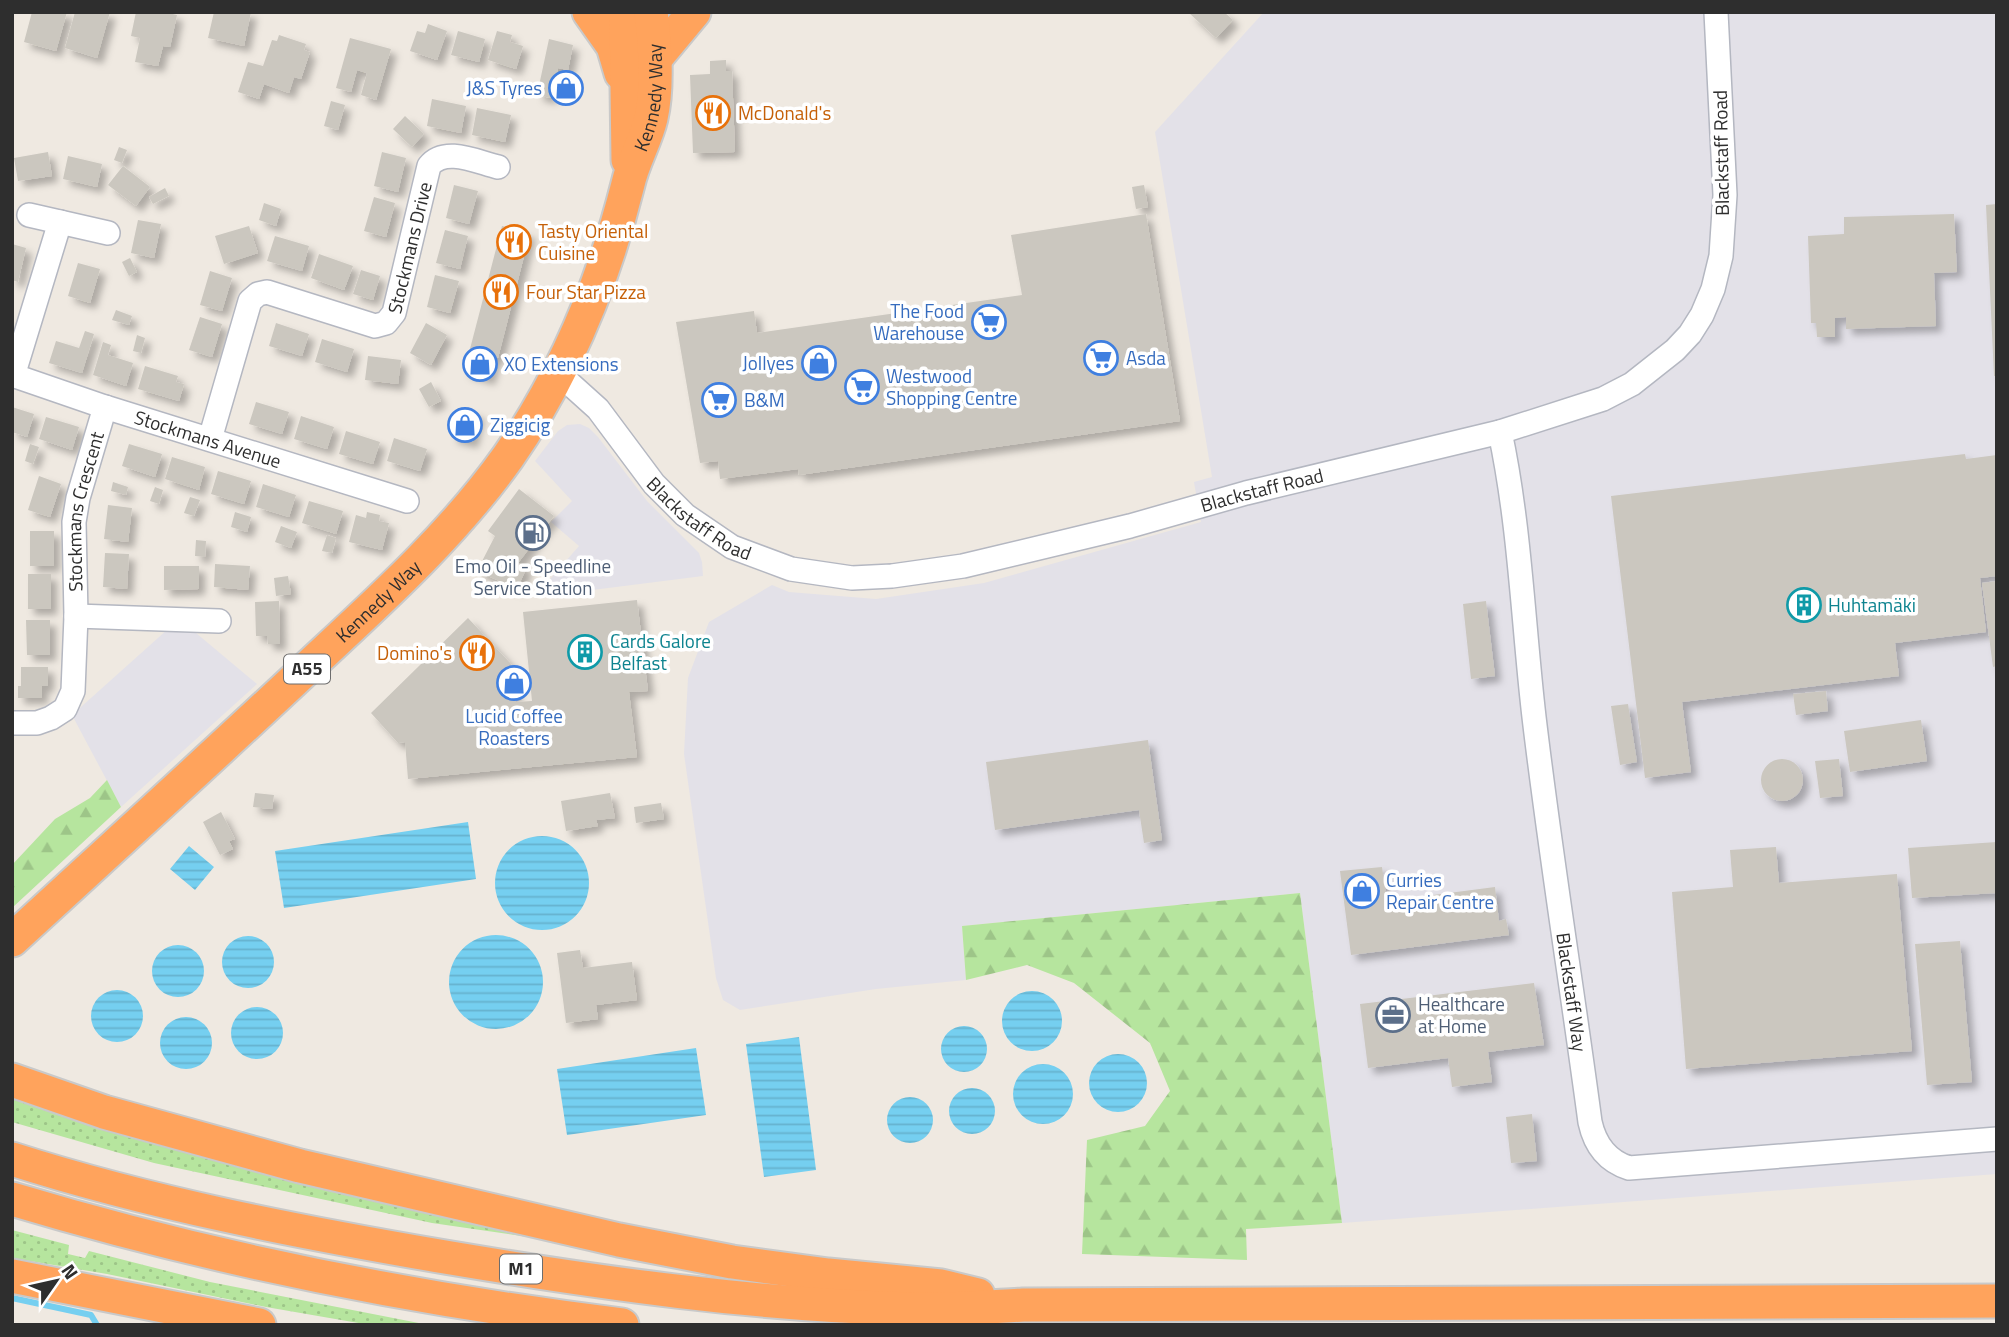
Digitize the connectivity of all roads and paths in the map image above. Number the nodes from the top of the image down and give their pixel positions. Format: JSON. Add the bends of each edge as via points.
{"nodes":[{"id":1,"x":589,"y":12,"type":"edge"},
{"id":2,"x":626,"y":12,"type":"edge"},
{"id":3,"x":651,"y":12,"type":"edge"},
{"id":4,"x":694,"y":12,"type":"edge"},
{"id":5,"x":1716,"y":12,"type":"edge"},
{"id":6,"x":655,"y":59,"type":"junction"},
{"id":7,"x":626,"y":88,"type":"junction"},
{"id":8,"x":498,"y":167,"type":"dead end"},
{"id":9,"x":628,"y":180,"type":"junction"},
{"id":10,"x":29,"y":215,"type":"dead end"},
{"id":11,"x":60,"y":222,"type":"junction"},
{"id":12,"x":108,"y":233,"type":"dead end"},
{"id":13,"x":558,"y":373,"type":"junction"},
{"id":14,"x":13,"y":376,"type":"edge"},
{"id":15,"x":105,"y":407,"type":"junction"},
{"id":16,"x":1500,"y":432,"type":"junction"},
{"id":17,"x":209,"y":439,"type":"junction"},
{"id":18,"x":407,"y":500,"type":"dead end"},
{"id":19,"x":76,"y":616,"type":"junction"},
{"id":20,"x":219,"y":621,"type":"dead end"},
{"id":21,"x":12,"y":723,"type":"edge"},
{"id":22,"x":12,"y":940,"type":"edge"},
{"id":23,"x":12,"y":1080,"type":"edge"},
{"id":24,"x":1997,"y":1139,"type":"edge"},
{"id":25,"x":20,"y":1162,"type":"edge"},
{"id":26,"x":14,"y":1199,"type":"edge"},
{"id":27,"x":12,"y":1276,"type":"edge"},
{"id":28,"x":1997,"y":1301,"type":"edge"},
{"id":29,"x":1023,"y":1305,"type":"junction"},
{"id":30,"x":259,"y":1325,"type":"edge"},
{"id":31,"x":622,"y":1325,"type":"edge"}],
"edges":[{"from":1,"to":7,"type":"highway","via":[[612,46]]},
{"from":2,"to":7,"type":"highway","name":"Kennedy Way","number":"A55"},
{"from":3,"to":6,"type":"highway","name":"Kennedy Way","number":"A55"},
{"from":4,"to":6,"type":"highway"},
{"from":5,"to":16,"type":"street","name":"Blackstaff Road","via":[[1725,195],[1721,256],[1702,315],[1675,350],[1632,384],[1603,399]]},
{"from":6,"to":9,"type":"highway","name":"Kennedy Way","number":"A55","via":[[651,118]]},
{"from":7,"to":9,"type":"highway","name":"Kennedy Way","number":"A55"},
{"from":8,"to":17,"type":"street","name":"Stockmans Drive","via":[[447,156],[429,166],[394,313],[386,323],[375,326],[267,292],[250,301]]},
{"from":9,"to":13,"type":"highway","name":"Kennedy Way","number":"A55","via":[[596,290]]},
{"from":10,"to":11,"type":"street"},
{"from":11,"to":12,"type":"street"},
{"from":11,"to":14,"type":"street"},
{"from":13,"to":16,"type":"street","name":"Blackstaff Road","via":[[598,409],[654,484],[685,516],[732,547],[791,569],[852,578],[963,566]]},
{"from":13,"to":22,"type":"highway","name":"Kennedy Way","number":"A55","via":[[507,458],[447,533],[248,724]]},
{"from":14,"to":15,"type":"street","name":"Stockmans Avenue"},
{"from":15,"to":17,"type":"street","name":"Stockmans Avenue"},
{"from":15,"to":19,"type":"street","name":"Stockmans Crescent","via":[[74,522]]},
{"from":16,"to":24,"type":"street","name":"Blackstaff Way","via":[[1518,548],[1550,848],[1590,1122],[1600,1148],[1618,1165],[1629,1168]]},
{"from":17,"to":18,"type":"street","name":"Stockmans Avenue"},
{"from":19,"to":20,"type":"street","name":"Stockmans Crescent"},
{"from":19,"to":21,"type":"street","name":"Stockmans Crescent","via":[[73,691],[65,709],[37,723]]},
{"from":23,"to":29,"type":"highway","number":"M1","via":[[104,1112],[300,1166],[606,1237],[732,1262],[941,1286]]},
{"from":25,"to":29,"type":"highway","number":"M1","via":[[300,1231],[555,1275],[771,1301],[914,1309]]},
{"from":26,"to":31,"type":"highway","number":"M1","via":[[191,1247],[323,1275],[521,1312]]},
{"from":27,"to":30,"type":"highway"},
{"from":28,"to":29,"type":"highway","number":"M1"}]}
